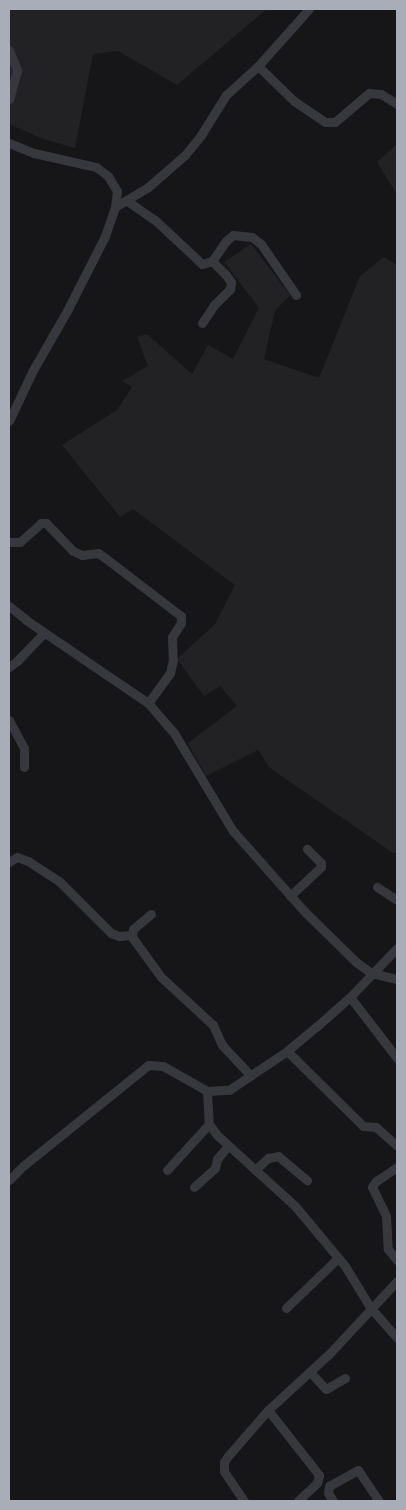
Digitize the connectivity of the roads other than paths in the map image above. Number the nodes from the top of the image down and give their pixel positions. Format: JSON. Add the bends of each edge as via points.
{"nodes":[{"id":1,"x":309,"y":9,"type":"edge"},
{"id":2,"x":9,"y":50,"type":"edge"},
{"id":3,"x":258,"y":66,"type":"junction"},
{"id":4,"x":9,"y":99,"type":"edge"},
{"id":5,"x":397,"y":104,"type":"edge"},
{"id":6,"x":9,"y":143,"type":"edge"},
{"id":7,"x":126,"y":200,"type":"junction"},
{"id":8,"x":115,"y":207,"type":"junction"},
{"id":9,"x":212,"y":261,"type":"junction"},
{"id":10,"x":296,"y":296,"type":"dead end"},
{"id":11,"x":202,"y":323,"type":"dead end"},
{"id":12,"x":9,"y":421,"type":"edge"},
{"id":13,"x":9,"y":542,"type":"edge"},
{"id":14,"x":9,"y":606,"type":"edge"},
{"id":15,"x":44,"y":633,"type":"junction"},
{"id":16,"x":9,"y":666,"type":"edge"},
{"id":17,"x":148,"y":703,"type":"junction"},
{"id":18,"x":9,"y":720,"type":"edge"},
{"id":19,"x":24,"y":767,"type":"dead end"},
{"id":20,"x":307,"y":850,"type":"dead end"},
{"id":21,"x":9,"y":862,"type":"edge"},
{"id":22,"x":377,"y":887,"type":"dead end"},
{"id":23,"x":290,"y":896,"type":"junction"},
{"id":24,"x":397,"y":900,"type":"edge"},
{"id":25,"x":151,"y":914,"type":"dead end"},
{"id":26,"x":131,"y":934,"type":"junction"},
{"id":27,"x":396,"y":948,"type":"edge"},
{"id":28,"x":371,"y":973,"type":"junction"},
{"id":29,"x":397,"y":979,"type":"edge"},
{"id":30,"x":350,"y":998,"type":"junction"},
{"id":31,"x":287,"y":1051,"type":"junction"},
{"id":32,"x":397,"y":1058,"type":"edge"},
{"id":33,"x":251,"y":1076,"type":"junction"},
{"id":34,"x":207,"y":1091,"type":"junction"},
{"id":35,"x":209,"y":1124,"type":"junction"},
{"id":36,"x":228,"y":1146,"type":"junction"},
{"id":37,"x":397,"y":1146,"type":"edge"},
{"id":38,"x":397,"y":1167,"type":"edge"},
{"id":39,"x":167,"y":1170,"type":"dead end"},
{"id":40,"x":255,"y":1170,"type":"junction"},
{"id":41,"x":9,"y":1180,"type":"edge"},
{"id":42,"x":307,"y":1180,"type":"dead end"},
{"id":43,"x":194,"y":1187,"type":"dead end"},
{"id":44,"x":338,"y":1258,"type":"junction"},
{"id":45,"x":396,"y":1258,"type":"edge"},
{"id":46,"x":397,"y":1281,"type":"edge"},
{"id":47,"x":286,"y":1308,"type":"dead end"},
{"id":48,"x":370,"y":1308,"type":"junction"},
{"id":49,"x":397,"y":1338,"type":"edge"},
{"id":50,"x":310,"y":1372,"type":"junction"},
{"id":51,"x":345,"y":1378,"type":"dead end"},
{"id":52,"x":268,"y":1410,"type":"junction"},
{"id":53,"x":244,"y":1501,"type":"edge"},
{"id":54,"x":298,"y":1501,"type":"edge"},
{"id":55,"x":333,"y":1501,"type":"edge"},
{"id":56,"x":379,"y":1501,"type":"edge"}],
"edges":[{"from":1,"to":3,"type":"street"},
{"from":2,"to":4,"type":"street","via":[[17,70]]},
{"from":3,"to":5,"type":"street","via":[[294,101],[325,122],[335,122],[369,93],[380,94]]},
{"from":3,"to":7,"type":"street","via":[[226,95],[185,156],[167,173]]},
{"from":6,"to":8,"type":"street","via":[[34,153],[103,170],[115,184]]},
{"from":7,"to":8,"type":"street"},
{"from":7,"to":9,"type":"street","via":[[156,220],[200,263]]},
{"from":8,"to":12,"type":"street","via":[[90,265]]},
{"from":9,"to":10,"type":"street","via":[[233,235],[252,237]]},
{"from":9,"to":11,"type":"street","via":[[231,282],[230,289]]},
{"from":13,"to":17,"type":"street","via":[[20,542],[41,523],[46,523],[73,552],[104,556],[181,616],[181,623],[172,637],[170,672]]},
{"from":14,"to":15,"type":"street"},
{"from":15,"to":16,"type":"street"},
{"from":15,"to":17,"type":"street"},
{"from":17,"to":23,"type":"street","via":[[174,733],[234,831]]},
{"from":18,"to":19,"type":"street","via":[[24,748]]},
{"from":20,"to":23,"type":"street","via":[[321,863],[321,867]]},
{"from":21,"to":26,"type":"street","via":[[17,858],[28,861],[59,881],[111,933],[119,936]]},
{"from":22,"to":24,"type":"street"},
{"from":23,"to":28,"type":"street"},
{"from":25,"to":26,"type":"street"},
{"from":26,"to":33,"type":"street","via":[[151,965],[213,1025],[222,1045]]},
{"from":27,"to":28,"type":"street"},
{"from":28,"to":29,"type":"street"},
{"from":28,"to":30,"type":"street"},
{"from":30,"to":31,"type":"street"},
{"from":30,"to":32,"type":"street"},
{"from":31,"to":33,"type":"street"},
{"from":31,"to":37,"type":"street","via":[[363,1126],[376,1128]]},
{"from":33,"to":34,"type":"street","via":[[229,1090]]},
{"from":34,"to":35,"type":"street"},
{"from":34,"to":41,"type":"street","via":[[163,1066],[148,1065]]},
{"from":35,"to":36,"type":"street"},
{"from":35,"to":39,"type":"street"},
{"from":36,"to":40,"type":"street"},
{"from":36,"to":43,"type":"street","via":[[217,1159],[215,1168]]},
{"from":38,"to":45,"type":"street","via":[[372,1187],[386,1216],[388,1249]]},
{"from":40,"to":42,"type":"street","via":[[268,1158],[278,1156]]},
{"from":40,"to":44,"type":"street","via":[[295,1206]]},
{"from":44,"to":47,"type":"street"},
{"from":44,"to":48,"type":"street"},
{"from":46,"to":48,"type":"street"},
{"from":48,"to":49,"type":"street"},
{"from":48,"to":50,"type":"street"},
{"from":50,"to":51,"type":"street","via":[[326,1390]]},
{"from":50,"to":52,"type":"street"},
{"from":52,"to":53,"type":"street","via":[[224,1462],[226,1474]]},
{"from":52,"to":54,"type":"street","via":[[318,1472],[317,1483]]},
{"from":55,"to":56,"type":"street","via":[[327,1490],[329,1486],[356,1470],[361,1472]]}]}
